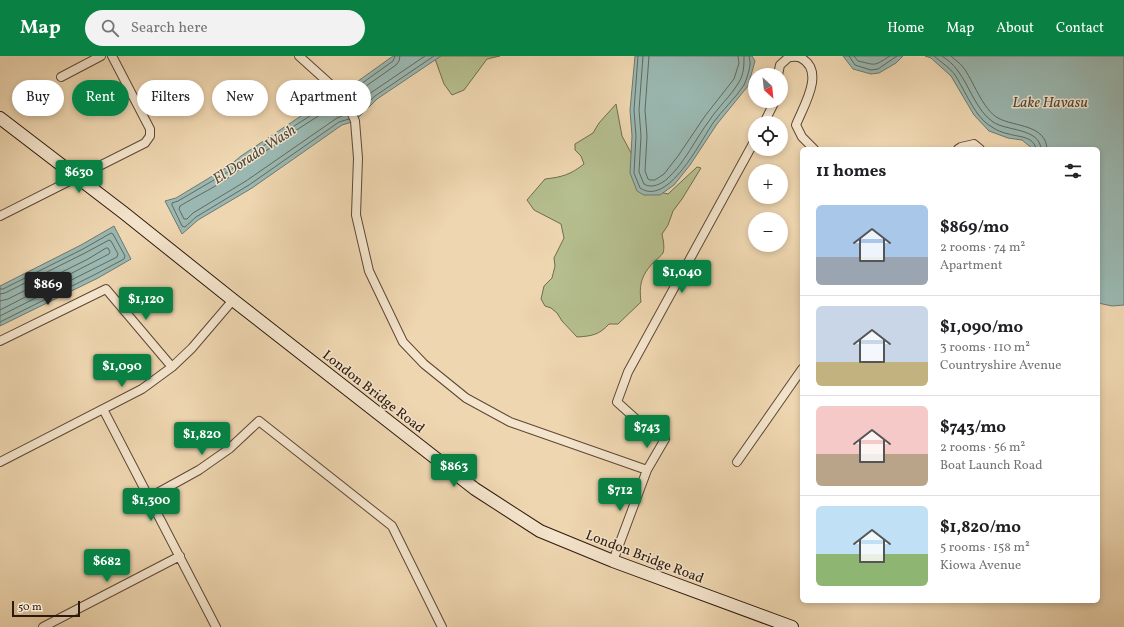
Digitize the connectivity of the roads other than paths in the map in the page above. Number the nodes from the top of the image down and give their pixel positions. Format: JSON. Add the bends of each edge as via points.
{"nodes":[{"id":1,"x":101,"y":56,"type":"edge"},
{"id":2,"x":112,"y":56,"type":"edge"},
{"id":3,"x":299,"y":56,"type":"edge"},
{"id":4,"x":779,"y":68,"type":"edge"},
{"id":5,"x":61,"y":77,"type":"dead end"},
{"id":6,"x":0,"y":118,"type":"edge"},
{"id":7,"x":812,"y":147,"type":"edge"},
{"id":8,"x":961,"y":147,"type":"edge"},
{"id":9,"x":978,"y":147,"type":"edge"},
{"id":10,"x":748,"y":153,"type":"edge"},
{"id":11,"x":77,"y":177,"type":"junction"},
{"id":12,"x":0,"y":216,"type":"edge"},
{"id":13,"x":233,"y":300,"type":"junction"},
{"id":14,"x":0,"y":342,"type":"edge"},
{"id":15,"x":172,"y":367,"type":"junction"},
{"id":16,"x":800,"y":372,"type":"edge"},
{"id":17,"x":103,"y":409,"type":"junction"},
{"id":18,"x":0,"y":462,"type":"edge"},
{"id":19,"x":737,"y":462,"type":"dead end"},
{"id":20,"x":647,"y":470,"type":"junction"},
{"id":21,"x":150,"y":497,"type":"junction"},
{"id":22,"x":180,"y":556,"type":"junction"},
{"id":23,"x":613,"y":561,"type":"junction"},
{"id":24,"x":43,"y":627,"type":"edge"},
{"id":25,"x":216,"y":627,"type":"edge"},
{"id":26,"x":442,"y":627,"type":"edge"},
{"id":27,"x":792,"y":627,"type":"edge"}],
"edges":[{"from":1,"to":5,"type":"street"},
{"from":2,"to":11,"type":"street","via":[[150,129],[150,136],[145,143]]},
{"from":3,"to":20,"type":"street","via":[[340,93],[355,121],[358,158],[356,215],[370,271],[403,342],[424,364],[466,398],[510,422]]},
{"from":4,"to":7,"type":"street","via":[[789,57],[800,58],[809,65],[814,76],[812,88],[796,125],[802,137]]},
{"from":6,"to":11,"type":"street","name":"London Bridge Road"},
{"from":8,"to":9,"type":"street","via":[[974,144]]},
{"from":10,"to":20,"type":"street","via":[[628,372],[617,402],[637,420],[665,439]]},
{"from":11,"to":12,"type":"street"},
{"from":11,"to":13,"type":"street","name":"London Bridge Road"},
{"from":13,"to":15,"type":"street"},
{"from":13,"to":23,"type":"street","name":"London Bridge Road","via":[[475,489],[540,530]]},
{"from":14,"to":15,"type":"street","via":[[106,289]]},
{"from":15,"to":17,"type":"street","via":[[142,389]]},
{"from":16,"to":19,"type":"street"},
{"from":17,"to":18,"type":"street"},
{"from":17,"to":21,"type":"street"},
{"from":20,"to":23,"type":"street"},
{"from":21,"to":22,"type":"street"},
{"from":21,"to":26,"type":"street","via":[[205,466],[229,449],[259,421],[392,526]]},
{"from":22,"to":24,"type":"street"},
{"from":22,"to":25,"type":"street"},
{"from":23,"to":27,"type":"street","name":"London Bridge Road"}]}
